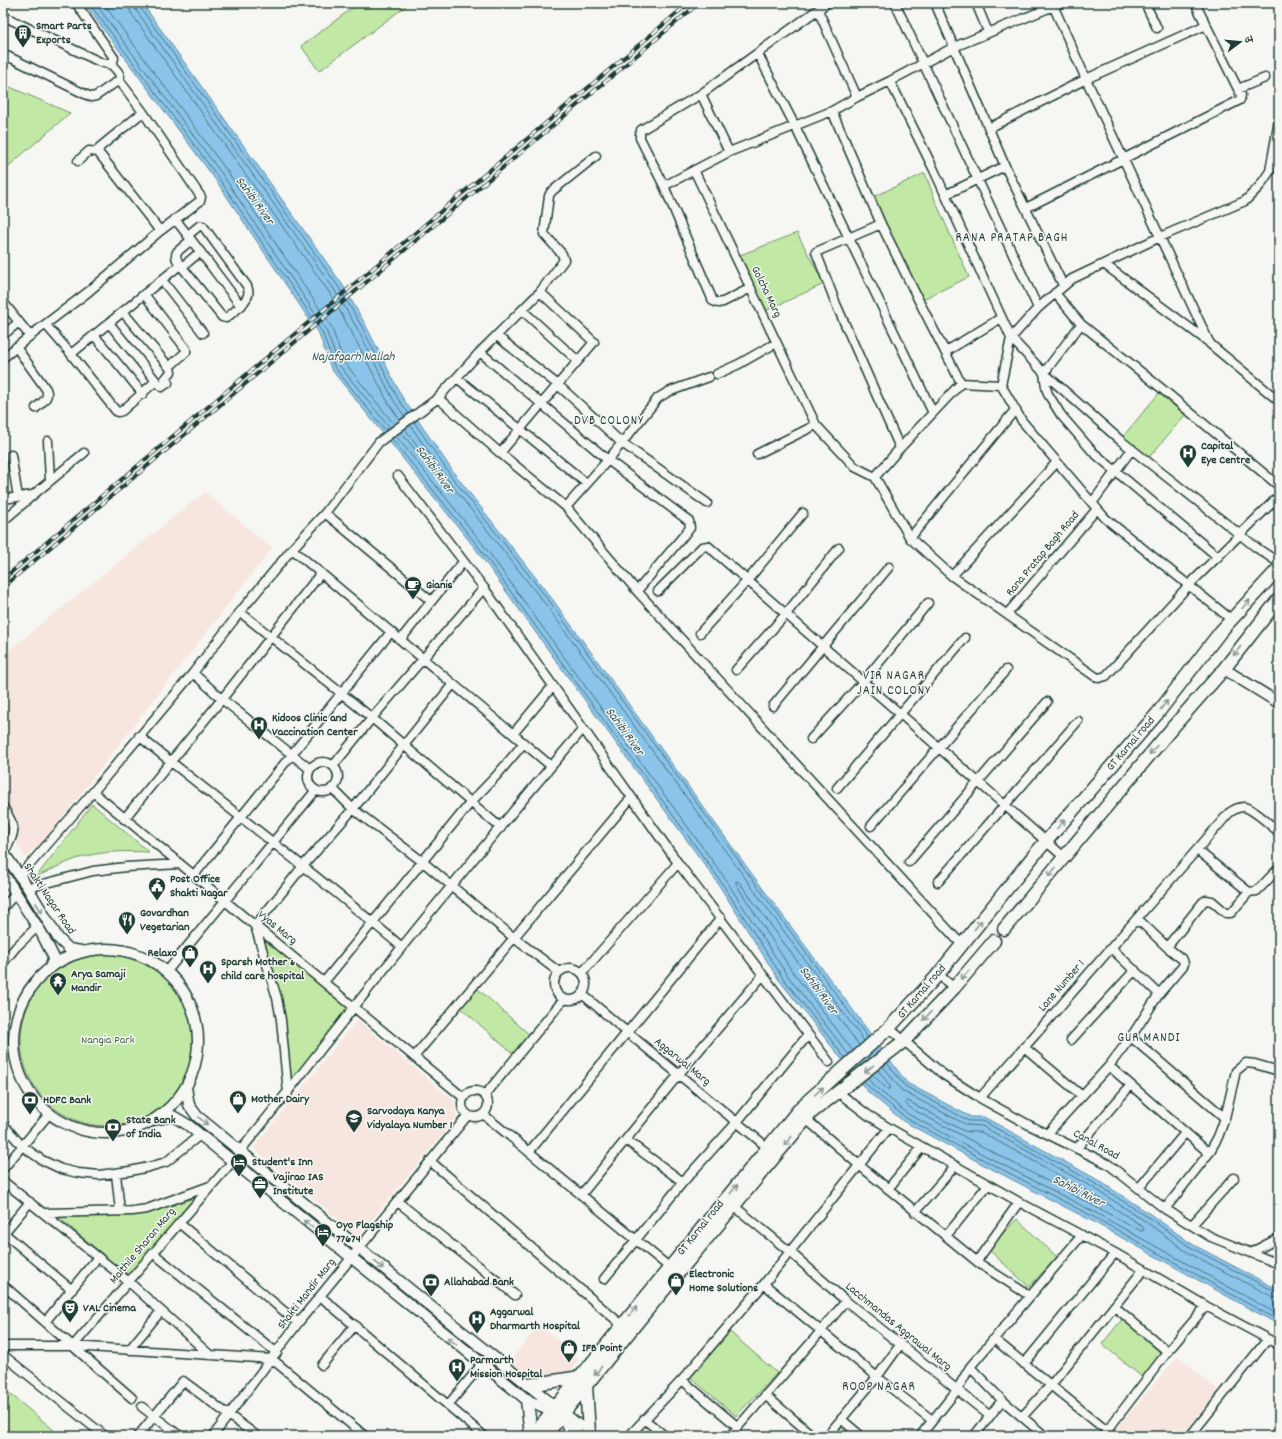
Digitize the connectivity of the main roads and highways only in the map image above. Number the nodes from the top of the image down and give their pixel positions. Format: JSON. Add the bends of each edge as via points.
{"nodes":[{"id":1,"x":1279,"y":568,"type":"edge"},
{"id":2,"x":1279,"y":599,"type":"edge"},
{"id":3,"x":1004,"y":929,"type":"dead end"},
{"id":4,"x":994,"y":941,"type":"dead end"},
{"id":5,"x":583,"y":1381,"type":"junction"},
{"id":6,"x":528,"y":1385,"type":"road end"},
{"id":7,"x":527,"y":1400,"type":"road end"},
{"id":8,"x":558,"y":1412,"type":"junction"},
{"id":9,"x":591,"y":1434,"type":"edge"},
{"id":10,"x":532,"y":1436,"type":"edge"},
{"id":11,"x":546,"y":1436,"type":"edge"}],
"edges":[{"from":5,"to":1,"type":"main road","name":"GT Karnal road","one_way":true,"via":[[622,1326],[801,1107],[889,1028],[938,974],[1046,841],[1157,714],[1221,631]]},
{"from":2,"to":3,"type":"main road","name":"GT Karnal road","one_way":true,"via":[[1224,669]]},
{"from":4,"to":5,"type":"main road","name":"GT Karnal road","one_way":true,"via":[[904,1041],[812,1112]]},
{"from":5,"to":6,"type":"main road"},
{"from":5,"to":8,"type":"main road","name":"GT Karnal road"},
{"from":5,"to":9,"type":"main road"},
{"from":7,"to":10,"type":"main road"},
{"from":8,"to":10,"type":"main road"},
{"from":8,"to":11,"type":"main road"}]}
